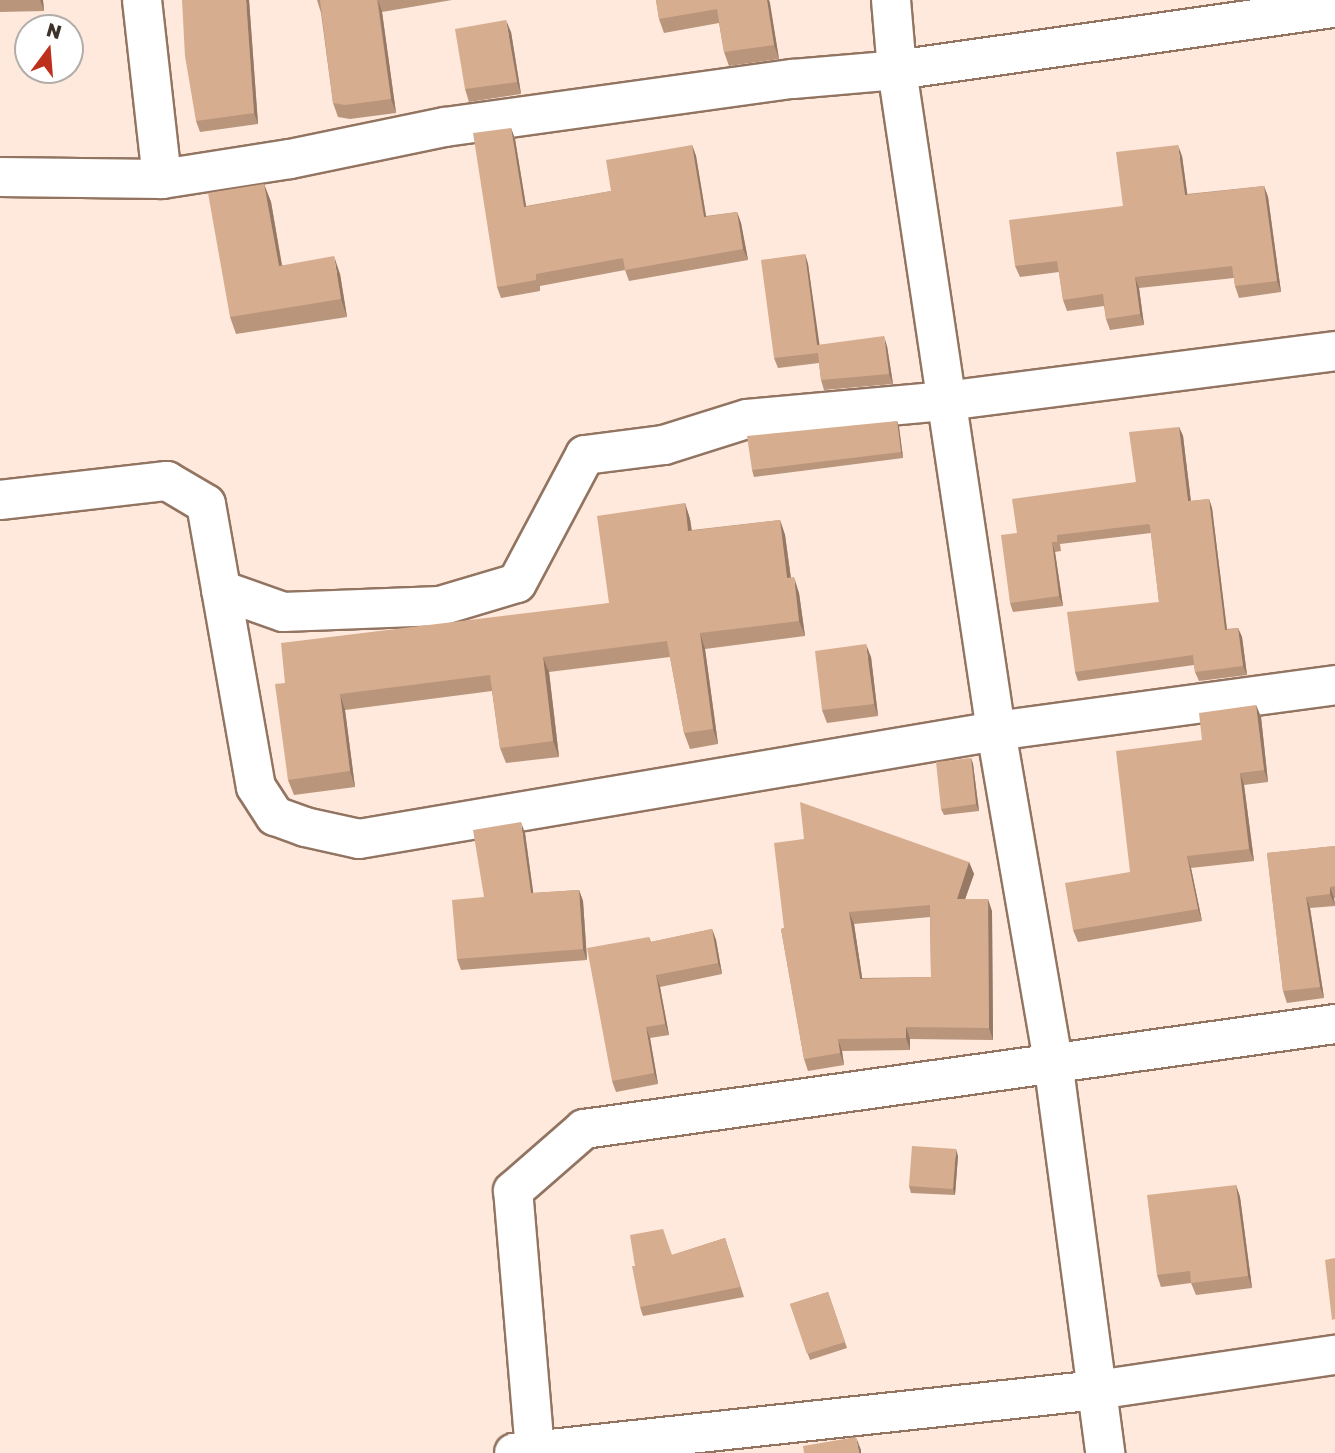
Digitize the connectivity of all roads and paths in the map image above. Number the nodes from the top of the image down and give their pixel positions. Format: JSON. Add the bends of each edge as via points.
{"nodes":[{"id":1,"x":142,"y":0,"type":"edge"},
{"id":2,"x":891,"y":0,"type":"edge"},
{"id":3,"x":1335,"y":8,"type":"edge"},
{"id":4,"x":897,"y":70,"type":"junction"},
{"id":5,"x":0,"y":177,"type":"edge"},
{"id":6,"x":162,"y":179,"type":"junction"},
{"id":7,"x":1335,"y":351,"type":"edge"},
{"id":8,"x":946,"y":401,"type":"junction"},
{"id":9,"x":0,"y":500,"type":"edge"},
{"id":10,"x":221,"y":590,"type":"junction"},
{"id":11,"x":1335,"y":685,"type":"edge"},
{"id":12,"x":996,"y":731,"type":"junction"},
{"id":13,"x":1335,"y":1024,"type":"edge"},
{"id":14,"x":1053,"y":1061,"type":"junction"},
{"id":15,"x":1335,"y":1354,"type":"edge"},
{"id":16,"x":1097,"y":1390,"type":"junction"},
{"id":17,"x":525,"y":1452,"type":"edge"},
{"id":18,"x":1105,"y":1453,"type":"edge"}],
"edges":[{"from":1,"to":6,"type":"street"},
{"from":2,"to":4,"type":"street"},
{"from":3,"to":4,"type":"street"},
{"from":4,"to":6,"type":"street","via":[[793,79],[445,127]]},
{"from":4,"to":8,"type":"street"},
{"from":5,"to":6,"type":"street"},
{"from":7,"to":8,"type":"street"},
{"from":8,"to":10,"type":"street","via":[[747,419],[664,445],[585,455],[517,583],[440,607],[283,612]]},
{"from":8,"to":12,"type":"street"},
{"from":9,"to":10,"type":"street","via":[[167,481],[206,504]]},
{"from":10,"to":12,"type":"street","via":[[256,787],[275,816],[359,839]]},
{"from":11,"to":12,"type":"street"},
{"from":12,"to":14,"type":"street"},
{"from":13,"to":14,"type":"street"},
{"from":14,"to":16,"type":"street"},
{"from":14,"to":17,"type":"street","via":[[584,1129],[513,1191]]},
{"from":15,"to":16,"type":"street"},
{"from":16,"to":17,"type":"street"},
{"from":16,"to":18,"type":"street"}]}
